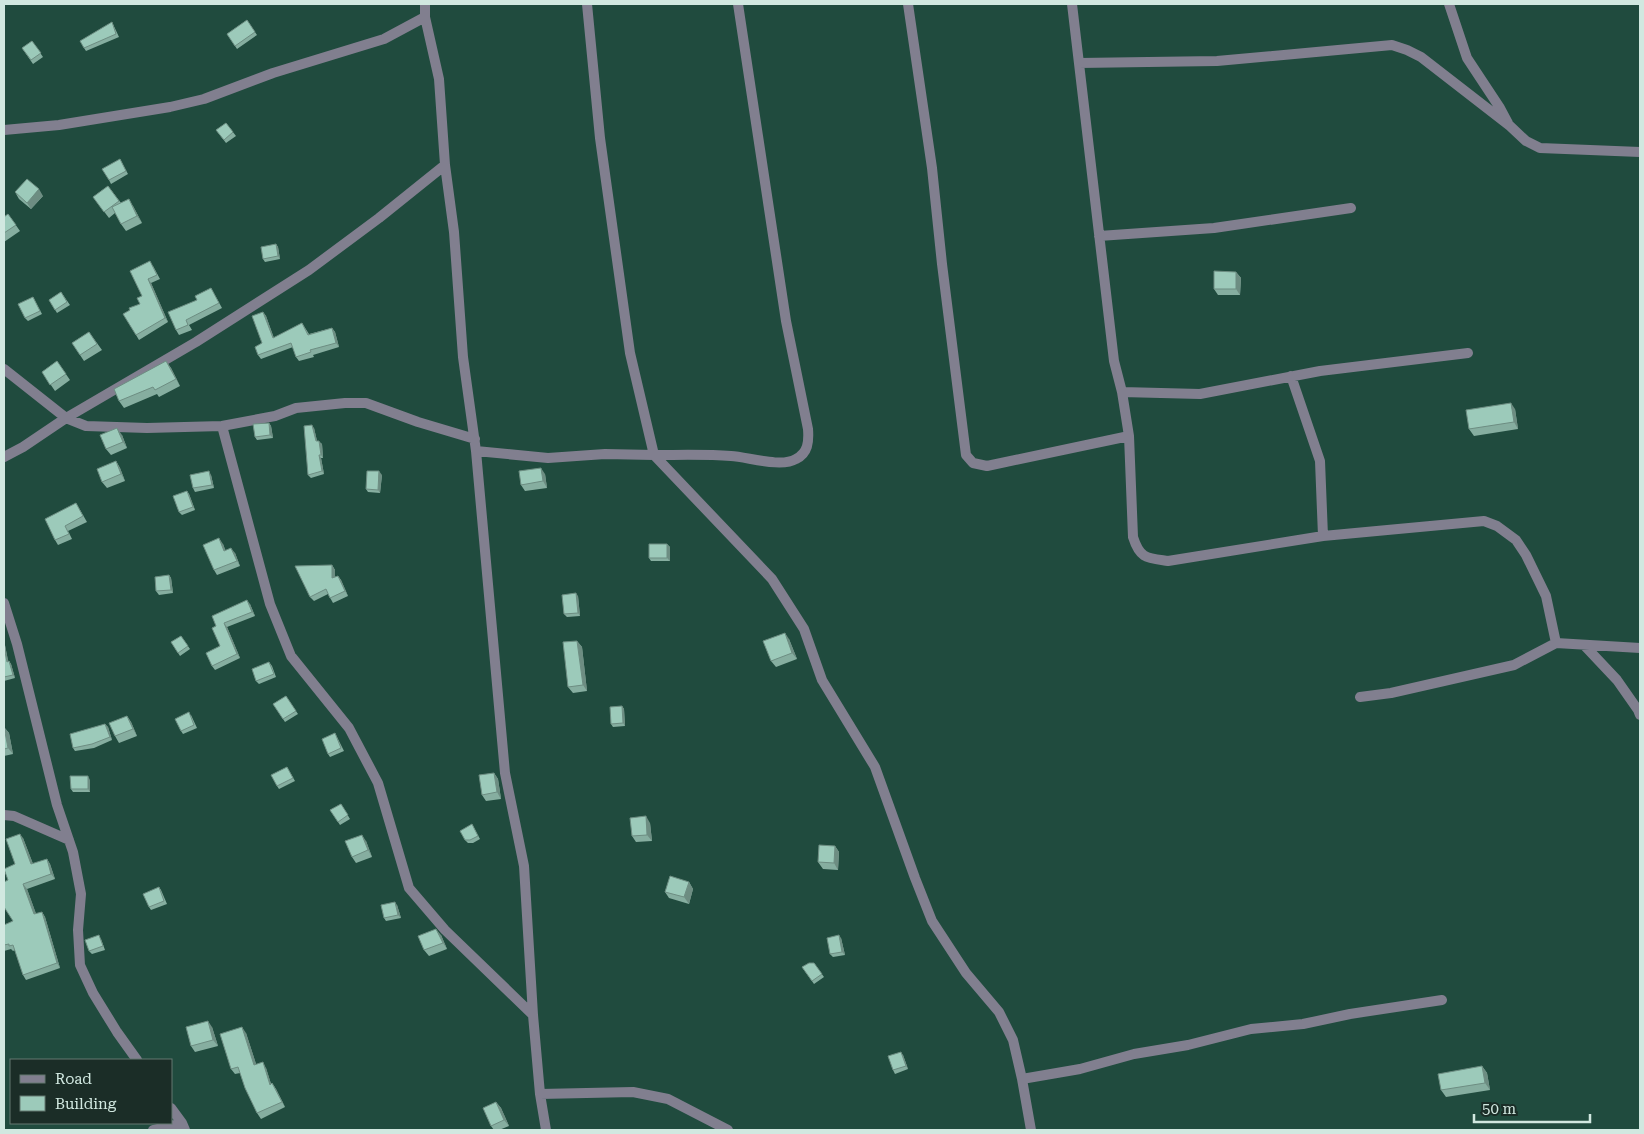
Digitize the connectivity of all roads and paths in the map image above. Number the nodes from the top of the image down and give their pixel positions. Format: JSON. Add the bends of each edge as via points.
{"nodes":[{"id":1,"x":425,"y":4,"type":"edge"},
{"id":2,"x":587,"y":4,"type":"edge"},
{"id":3,"x":738,"y":4,"type":"edge"},
{"id":4,"x":908,"y":4,"type":"edge"},
{"id":5,"x":1072,"y":4,"type":"edge"},
{"id":6,"x":1449,"y":4,"type":"edge"},
{"id":7,"x":425,"y":17,"type":"junction"},
{"id":8,"x":1079,"y":63,"type":"junction"},
{"id":9,"x":1510,"y":126,"type":"junction"},
{"id":10,"x":4,"y":130,"type":"edge"},
{"id":11,"x":1640,"y":152,"type":"edge"},
{"id":12,"x":445,"y":165,"type":"junction"},
{"id":13,"x":1351,"y":208,"type":"dead end"},
{"id":14,"x":1099,"y":236,"type":"junction"},
{"id":15,"x":1468,"y":353,"type":"dead end"},
{"id":16,"x":4,"y":369,"type":"edge"},
{"id":17,"x":1291,"y":376,"type":"junction"},
{"id":18,"x":1122,"y":392,"type":"junction"},
{"id":19,"x":66,"y":418,"type":"junction"},
{"id":20,"x":222,"y":426,"type":"junction"},
{"id":21,"x":1129,"y":436,"type":"junction"},
{"id":22,"x":475,"y":439,"type":"junction"},
{"id":23,"x":476,"y":450,"type":"junction"},
{"id":24,"x":654,"y":455,"type":"junction"},
{"id":25,"x":4,"y":457,"type":"edge"},
{"id":26,"x":1323,"y":536,"type":"junction"},
{"id":27,"x":4,"y":603,"type":"edge"},
{"id":28,"x":1556,"y":643,"type":"junction"},
{"id":29,"x":1584,"y":645,"type":"junction"},
{"id":30,"x":1640,"y":648,"type":"edge"},
{"id":31,"x":1360,"y":696,"type":"dead end"},
{"id":32,"x":1640,"y":715,"type":"edge"},
{"id":33,"x":4,"y":815,"type":"edge"},
{"id":34,"x":69,"y":840,"type":"junction"},
{"id":35,"x":1442,"y":1000,"type":"dead end"},
{"id":36,"x":533,"y":1015,"type":"junction"},
{"id":37,"x":136,"y":1059,"type":"edge"},
{"id":38,"x":1022,"y":1079,"type":"junction"},
{"id":39,"x":540,"y":1094,"type":"junction"},
{"id":40,"x":172,"y":1110,"type":"edge"},
{"id":41,"x":183,"y":1127,"type":"edge"},
{"id":42,"x":153,"y":1130,"type":"edge"},
{"id":43,"x":546,"y":1130,"type":"edge"},
{"id":44,"x":728,"y":1130,"type":"edge"},
{"id":45,"x":1031,"y":1130,"type":"edge"}],
"edges":[{"from":1,"to":7,"type":"street"},
{"from":2,"to":24,"type":"street","via":[[600,138],[630,353]]},
{"from":3,"to":24,"type":"street","via":[[786,321],[809,442],[805,452],[795,460],[775,463],[732,456]]},
{"from":4,"to":21,"type":"street","via":[[932,168],[966,455],[973,463],[987,466]]},
{"from":5,"to":8,"type":"street"},
{"from":6,"to":9,"type":"street","via":[[1467,58]]},
{"from":7,"to":10,"type":"street","via":[[384,39],[273,73],[204,99],[59,125]]},
{"from":7,"to":12,"type":"street","via":[[439,79]]},
{"from":8,"to":9,"type":"street","via":[[1217,61],[1392,46],[1421,57]]},
{"from":8,"to":14,"type":"street"},
{"from":9,"to":11,"type":"street","via":[[1526,141],[1540,148]]},
{"from":12,"to":19,"type":"street","via":[[309,270],[196,342]]},
{"from":12,"to":22,"type":"street","via":[[454,232],[463,357]]},
{"from":13,"to":14,"type":"street","via":[[1214,228]]},
{"from":14,"to":18,"type":"street","via":[[1114,361]]},
{"from":15,"to":17,"type":"street"},
{"from":16,"to":19,"type":"street"},
{"from":17,"to":18,"type":"street","via":[[1200,394]]},
{"from":17,"to":26,"type":"street","via":[[1320,461]]},
{"from":18,"to":21,"type":"street"},
{"from":19,"to":20,"type":"street","via":[[86,426]]},
{"from":19,"to":25,"type":"street","via":[[24,448]]},
{"from":20,"to":22,"type":"street","via":[[275,416],[296,408],[366,403]]},
{"from":20,"to":36,"type":"street","via":[[270,604],[291,656],[349,728],[378,783],[409,888],[444,930]]},
{"from":21,"to":26,"type":"street","via":[[1133,537],[1137,549],[1149,559],[1168,561]]},
{"from":22,"to":23,"type":"street"},
{"from":23,"to":24,"type":"street","via":[[548,458]]},
{"from":23,"to":36,"type":"street","via":[[505,773],[524,866]]},
{"from":24,"to":38,"type":"street","via":[[772,579],[804,629],[822,680],[875,767],[932,921],[966,973],[999,1012],[1013,1040]]},
{"from":26,"to":28,"type":"street","via":[[1477,522],[1497,526],[1516,540],[1526,555],[1546,596]]},
{"from":27,"to":34,"type":"street"},
{"from":28,"to":29,"type":"street"},
{"from":28,"to":31,"type":"street","via":[[1514,666],[1391,693]]},
{"from":29,"to":30,"type":"street"},
{"from":29,"to":32,"type":"street","via":[[1616,680]]},
{"from":33,"to":34,"type":"street","via":[[14,816]]},
{"from":34,"to":37,"type":"street","via":[[81,894],[80,965],[107,1016]]},
{"from":35,"to":38,"type":"street","via":[[1302,1024],[1251,1029],[1080,1069]]},
{"from":36,"to":39,"type":"street"},
{"from":38,"to":45,"type":"street"},
{"from":39,"to":43,"type":"street"},
{"from":39,"to":44,"type":"street","via":[[633,1092],[668,1099]]},
{"from":40,"to":41,"type":"street"},
{"from":41,"to":42,"type":"street"}]}
